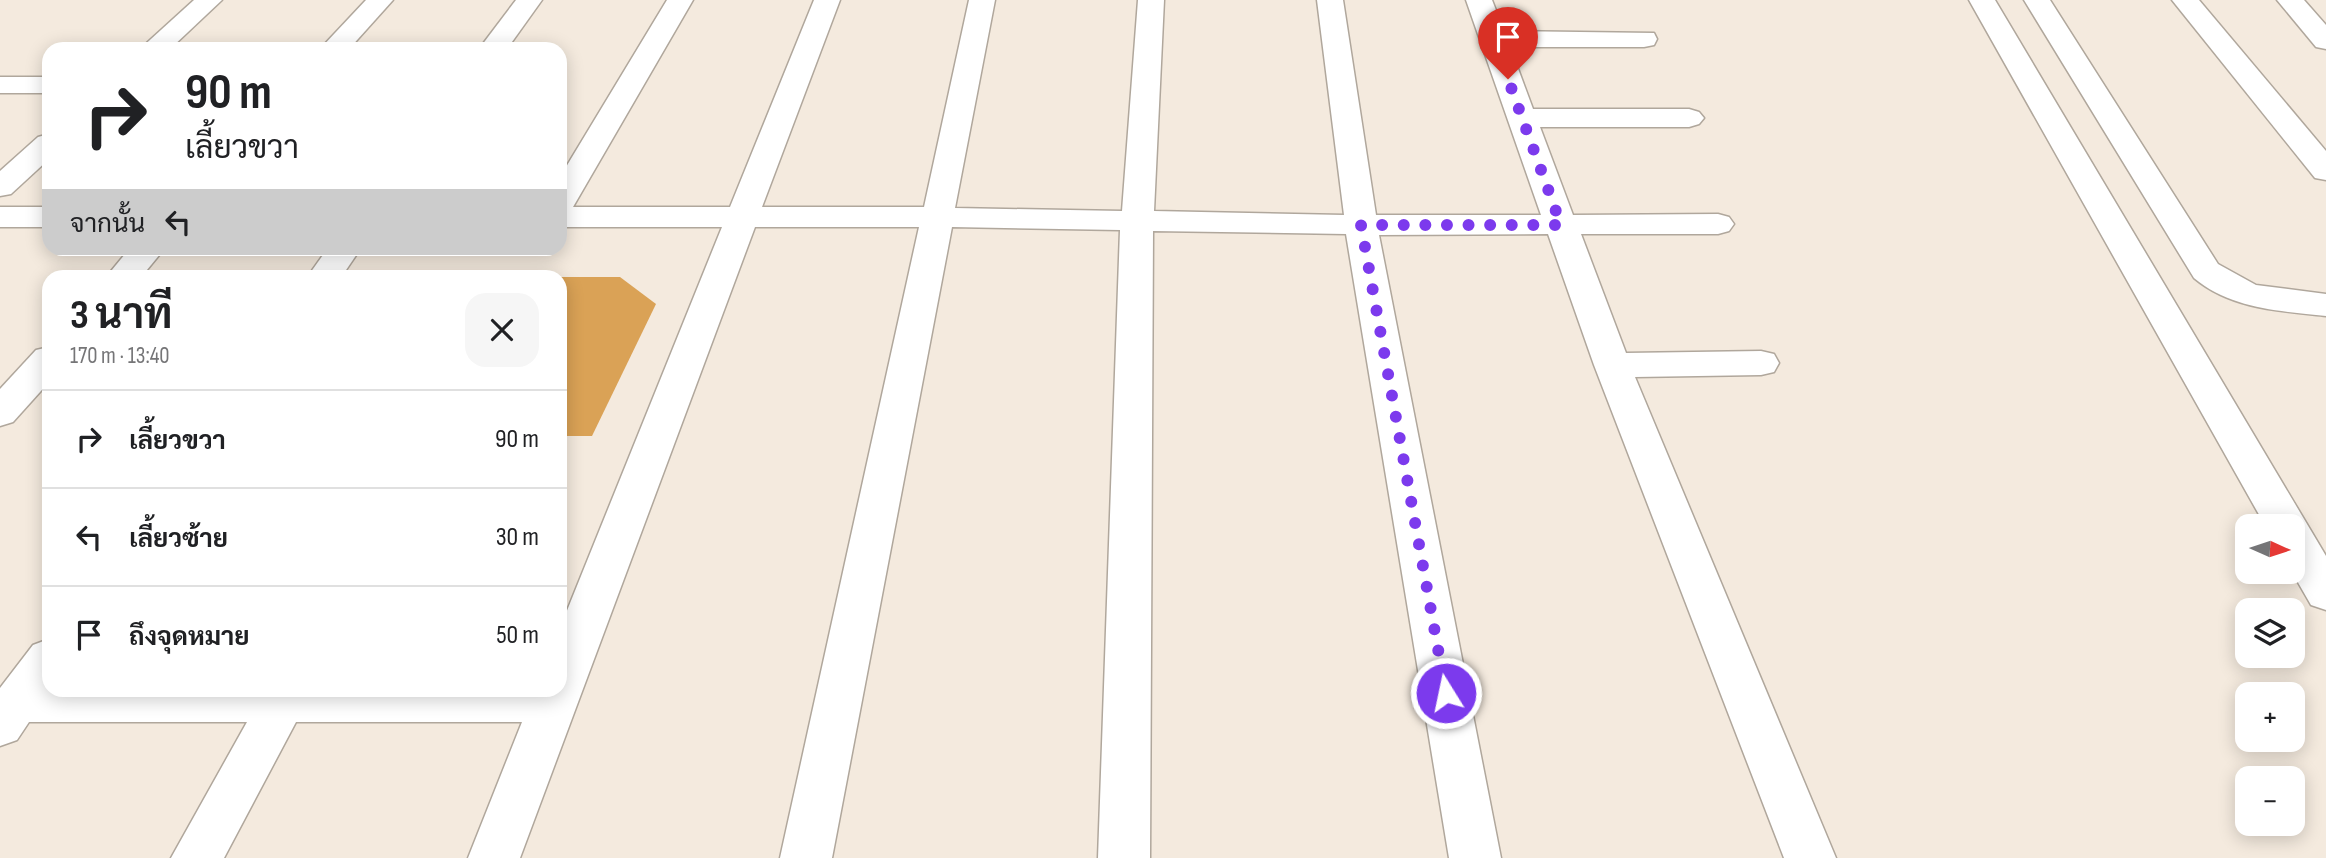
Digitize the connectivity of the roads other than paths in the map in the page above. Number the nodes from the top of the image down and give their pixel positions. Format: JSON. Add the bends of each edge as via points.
{"nodes":[{"id":1,"x":209,"y":0,"type":"edge"},
{"id":2,"x":380,"y":0,"type":"edge"},
{"id":3,"x":529,"y":0,"type":"edge"},
{"id":4,"x":680,"y":0,"type":"edge"},
{"id":5,"x":827,"y":0,"type":"edge"},
{"id":6,"x":982,"y":0,"type":"edge"},
{"id":7,"x":1151,"y":0,"type":"edge"},
{"id":8,"x":1330,"y":0,"type":"edge"},
{"id":9,"x":1479,"y":0,"type":"edge"},
{"id":10,"x":1982,"y":0,"type":"edge"},
{"id":11,"x":2037,"y":0,"type":"edge"},
{"id":12,"x":2185,"y":0,"type":"edge"},
{"id":13,"x":2290,"y":0,"type":"edge"},
{"id":14,"x":1493,"y":39,"type":"junction"},
{"id":15,"x":1644,"y":39,"type":"dead end"},
{"id":16,"x":2326,"y":41,"type":"edge"},
{"id":17,"x":162,"y":42,"type":"edge"},
{"id":18,"x":341,"y":42,"type":"edge"},
{"id":19,"x":498,"y":42,"type":"edge"},
{"id":20,"x":0,"y":85,"type":"edge"},
{"id":21,"x":42,"y":85,"type":"edge"},
{"id":22,"x":1522,"y":118,"type":"junction"},
{"id":23,"x":1689,"y":118,"type":"dead end"},
{"id":24,"x":42,"y":149,"type":"edge"},
{"id":25,"x":2326,"y":172,"type":"edge"},
{"id":26,"x":0,"y":187,"type":"edge"},
{"id":27,"x":567,"y":191,"type":"edge"},
{"id":28,"x":0,"y":217,"type":"edge"},
{"id":29,"x":42,"y":217,"type":"edge"},
{"id":30,"x":567,"y":217,"type":"edge"},
{"id":31,"x":741,"y":217,"type":"junction"},
{"id":32,"x":936,"y":217,"type":"junction"},
{"id":33,"x":1137,"y":219,"type":"junction"},
{"id":34,"x":1718,"y":224,"type":"dead end"},
{"id":35,"x":1361,"y":225,"type":"junction"},
{"id":36,"x":1561,"y":225,"type":"junction"},
{"id":37,"x":142,"y":256,"type":"edge"},
{"id":38,"x":129,"y":270,"type":"edge"},
{"id":39,"x":2326,"y":305,"type":"edge"},
{"id":40,"x":1761,"y":363,"type":"dead end"},
{"id":41,"x":1612,"y":365,"type":"junction"},
{"id":42,"x":42,"y":367,"type":"edge"},
{"id":43,"x":0,"y":413,"type":"edge"},
{"id":44,"x":2279,"y":514,"type":"edge"},
{"id":45,"x":2305,"y":558,"type":"edge"},
{"id":46,"x":2326,"y":593,"type":"edge"},
{"id":47,"x":567,"y":666,"type":"edge"},
{"id":48,"x":42,"y":668,"type":"edge"},
{"id":49,"x":420,"y":697,"type":"edge"},
{"id":50,"x":555,"y":697,"type":"edge"},
{"id":51,"x":282,"y":702,"type":"junction"},
{"id":52,"x":9,"y":713,"type":"edge"},
{"id":53,"x":197,"y":858,"type":"edge"},
{"id":54,"x":494,"y":858,"type":"edge"},
{"id":55,"x":806,"y":858,"type":"edge"},
{"id":56,"x":1124,"y":858,"type":"edge"},
{"id":57,"x":1475,"y":858,"type":"edge"},
{"id":58,"x":1810,"y":858,"type":"edge"}],
"edges":[{"from":1,"to":17,"type":"street"},
{"from":2,"to":18,"type":"street"},
{"from":3,"to":19,"type":"street"},
{"from":4,"to":27,"type":"street"},
{"from":5,"to":31,"type":"street"},
{"from":6,"to":32,"type":"street"},
{"from":7,"to":33,"type":"street"},
{"from":8,"to":35,"type":"street"},
{"from":9,"to":14,"type":"street"},
{"from":10,"to":44,"type":"street"},
{"from":11,"to":39,"type":"street","via":[[2206,271],[2219,284],[2246,294]]},
{"from":12,"to":25,"type":"street"},
{"from":13,"to":16,"type":"street"},
{"from":14,"to":15,"type":"street"},
{"from":14,"to":22,"type":"street"},
{"from":20,"to":21,"type":"street"},
{"from":22,"to":23,"type":"street"},
{"from":22,"to":36,"type":"street"},
{"from":24,"to":26,"type":"street"},
{"from":28,"to":29,"type":"street"},
{"from":30,"to":31,"type":"street"},
{"from":31,"to":32,"type":"street"},
{"from":31,"to":47,"type":"street"},
{"from":32,"to":33,"type":"street"},
{"from":32,"to":55,"type":"street"},
{"from":33,"to":35,"type":"street"},
{"from":33,"to":56,"type":"street"},
{"from":34,"to":36,"type":"street"},
{"from":35,"to":36,"type":"street"},
{"from":35,"to":57,"type":"street"},
{"from":36,"to":41,"type":"street"},
{"from":37,"to":38,"type":"street"},
{"from":40,"to":41,"type":"street"},
{"from":41,"to":58,"type":"street"},
{"from":42,"to":43,"type":"street"},
{"from":45,"to":46,"type":"street"},
{"from":48,"to":52,"type":"street"},
{"from":49,"to":51,"type":"street"},
{"from":50,"to":54,"type":"street"},
{"from":51,"to":52,"type":"street"},
{"from":51,"to":53,"type":"street"}]}
